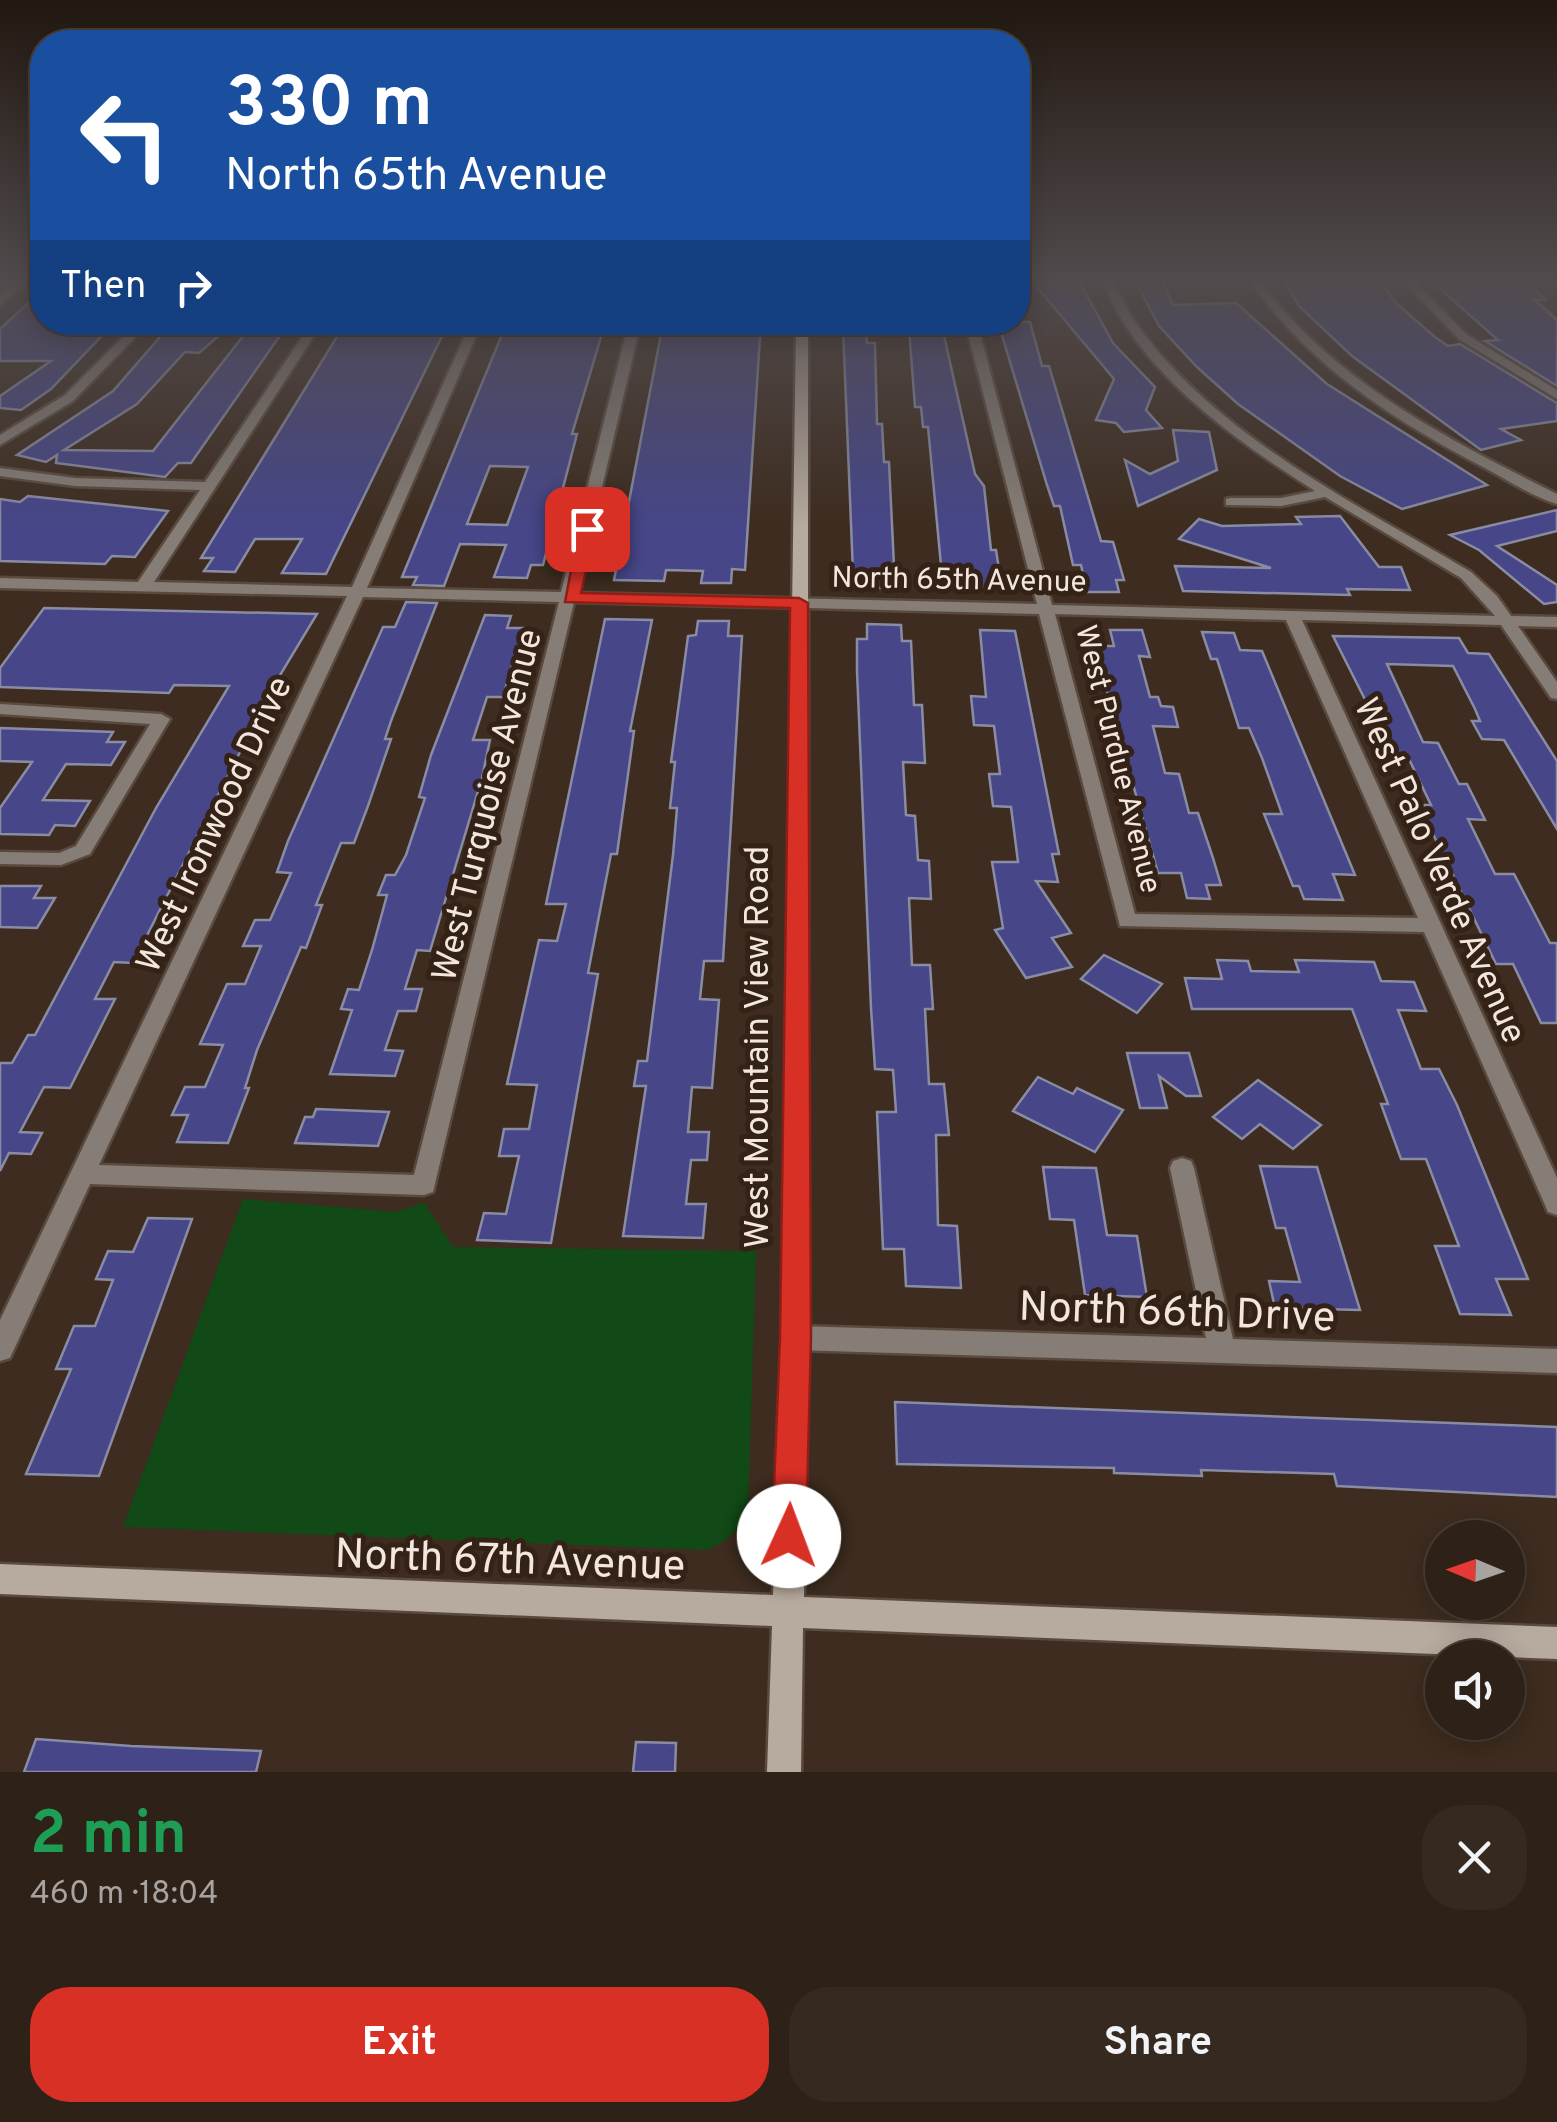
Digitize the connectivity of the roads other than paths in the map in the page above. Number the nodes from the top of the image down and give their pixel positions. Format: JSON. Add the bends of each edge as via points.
{"nodes":[{"id":1,"x":104,"y":363,"type":"edge"},
{"id":2,"x":291,"y":363,"type":"edge"},
{"id":3,"x":459,"y":363,"type":"edge"},
{"id":4,"x":626,"y":363,"type":"edge"},
{"id":5,"x":802,"y":363,"type":"edge"},
{"id":6,"x":983,"y":363,"type":"edge"},
{"id":7,"x":1163,"y":363,"type":"edge"},
{"id":8,"x":1333,"y":363,"type":"edge"},
{"id":9,"x":1506,"y":363,"type":"edge"},
{"id":10,"x":1557,"y":395,"type":"edge"},
{"id":11,"x":1211,"y":408,"type":"junction"},
{"id":12,"x":1190,"y":412,"type":"dead end"},
{"id":13,"x":0,"y":441,"type":"edge"},
{"id":14,"x":0,"y":472,"type":"edge"},
{"id":15,"x":210,"y":486,"type":"junction"},
{"id":16,"x":1328,"y":492,"type":"junction"},
{"id":17,"x":1557,"y":500,"type":"edge"},
{"id":18,"x":1231,"y":502,"type":"dead end"},
{"id":19,"x":0,"y":584,"type":"edge"},
{"id":20,"x":142,"y":588,"type":"junction"},
{"id":21,"x":357,"y":593,"type":"junction"},
{"id":22,"x":571,"y":598,"type":"junction"},
{"id":23,"x":799,"y":603,"type":"junction"},
{"id":24,"x":1047,"y":609,"type":"junction"},
{"id":25,"x":1292,"y":614,"type":"junction"},
{"id":26,"x":1508,"y":622,"type":"junction"},
{"id":27,"x":1557,"y":622,"type":"edge"},
{"id":28,"x":1557,"y":694,"type":"edge"},
{"id":29,"x":0,"y":709,"type":"edge"},
{"id":30,"x":0,"y":858,"type":"edge"},
{"id":31,"x":1428,"y":926,"type":"junction"},
{"id":32,"x":1182,"y":1168,"type":"dead end"},
{"id":33,"x":83,"y":1174,"type":"junction"},
{"id":34,"x":1557,"y":1205,"type":"edge"},
{"id":35,"x":796,"y":1338,"type":"junction"},
{"id":36,"x":0,"y":1349,"type":"edge"},
{"id":37,"x":1222,"y":1352,"type":"junction"},
{"id":38,"x":1557,"y":1361,"type":"edge"},
{"id":39,"x":0,"y":1579,"type":"edge"},
{"id":40,"x":787,"y":1611,"type":"junction"},
{"id":41,"x":1557,"y":1643,"type":"edge"},
{"id":42,"x":784,"y":1772,"type":"edge"}],
"edges":[{"from":1,"to":13,"type":"street","via":[[69,398]]},
{"from":2,"to":15,"type":"street"},
{"from":3,"to":21,"type":"street","name":"West Ironwood Drive"},
{"from":4,"to":22,"type":"street","name":"West Turquoise Avenue"},
{"from":5,"to":23,"type":"street","name":"West Mountain View Road"},
{"from":6,"to":24,"type":"street","name":"West Purdue Avenue"},
{"from":7,"to":11,"type":"street"},
{"from":8,"to":17,"type":"street","via":[[1434,432]]},
{"from":9,"to":10,"type":"street"},
{"from":11,"to":12,"type":"street"},
{"from":11,"to":16,"type":"street"},
{"from":14,"to":15,"type":"street","via":[[103,484]]},
{"from":15,"to":20,"type":"street"},
{"from":16,"to":18,"type":"street","via":[[1280,502]]},
{"from":16,"to":26,"type":"street","via":[[1466,576]]},
{"from":19,"to":20,"type":"street","name":"North 65th Avenue"},
{"from":20,"to":21,"type":"street","name":"North 65th Avenue"},
{"from":21,"to":22,"type":"street","name":"North 65th Avenue"},
{"from":21,"to":33,"type":"street","name":"West Ironwood Drive"},
{"from":22,"to":23,"type":"street","name":"North 65th Avenue"},
{"from":22,"to":33,"type":"street","name":"West Turquoise Avenue","via":[[424,1185]]},
{"from":23,"to":24,"type":"street","name":"North 65th Avenue"},
{"from":23,"to":35,"type":"street","name":"West Mountain View Road"},
{"from":24,"to":25,"type":"street","name":"North 65th Avenue"},
{"from":24,"to":31,"type":"street","name":"West Purdue Avenue","via":[[1126,921]]},
{"from":25,"to":26,"type":"street","name":"North 65th Avenue"},
{"from":25,"to":31,"type":"street","name":"West Palo Verde Avenue"},
{"from":26,"to":27,"type":"street","name":"North 65th Avenue"},
{"from":26,"to":28,"type":"street"},
{"from":29,"to":30,"type":"street","via":[[162,719],[83,850],[61,859]]},
{"from":31,"to":34,"type":"street","name":"West Palo Verde Avenue"},
{"from":32,"to":37,"type":"street"},
{"from":33,"to":36,"type":"street","name":"West Ironwood Drive"},
{"from":35,"to":37,"type":"street","name":"North 66th Drive"},
{"from":35,"to":40,"type":"street","name":"West Mountain View Road"},
{"from":37,"to":38,"type":"street","name":"North 66th Drive"},
{"from":39,"to":40,"type":"street","name":"North 67th Avenue"},
{"from":40,"to":41,"type":"street","name":"North 67th Avenue"},
{"from":40,"to":42,"type":"street","name":"West Mountain View Road"}]}
